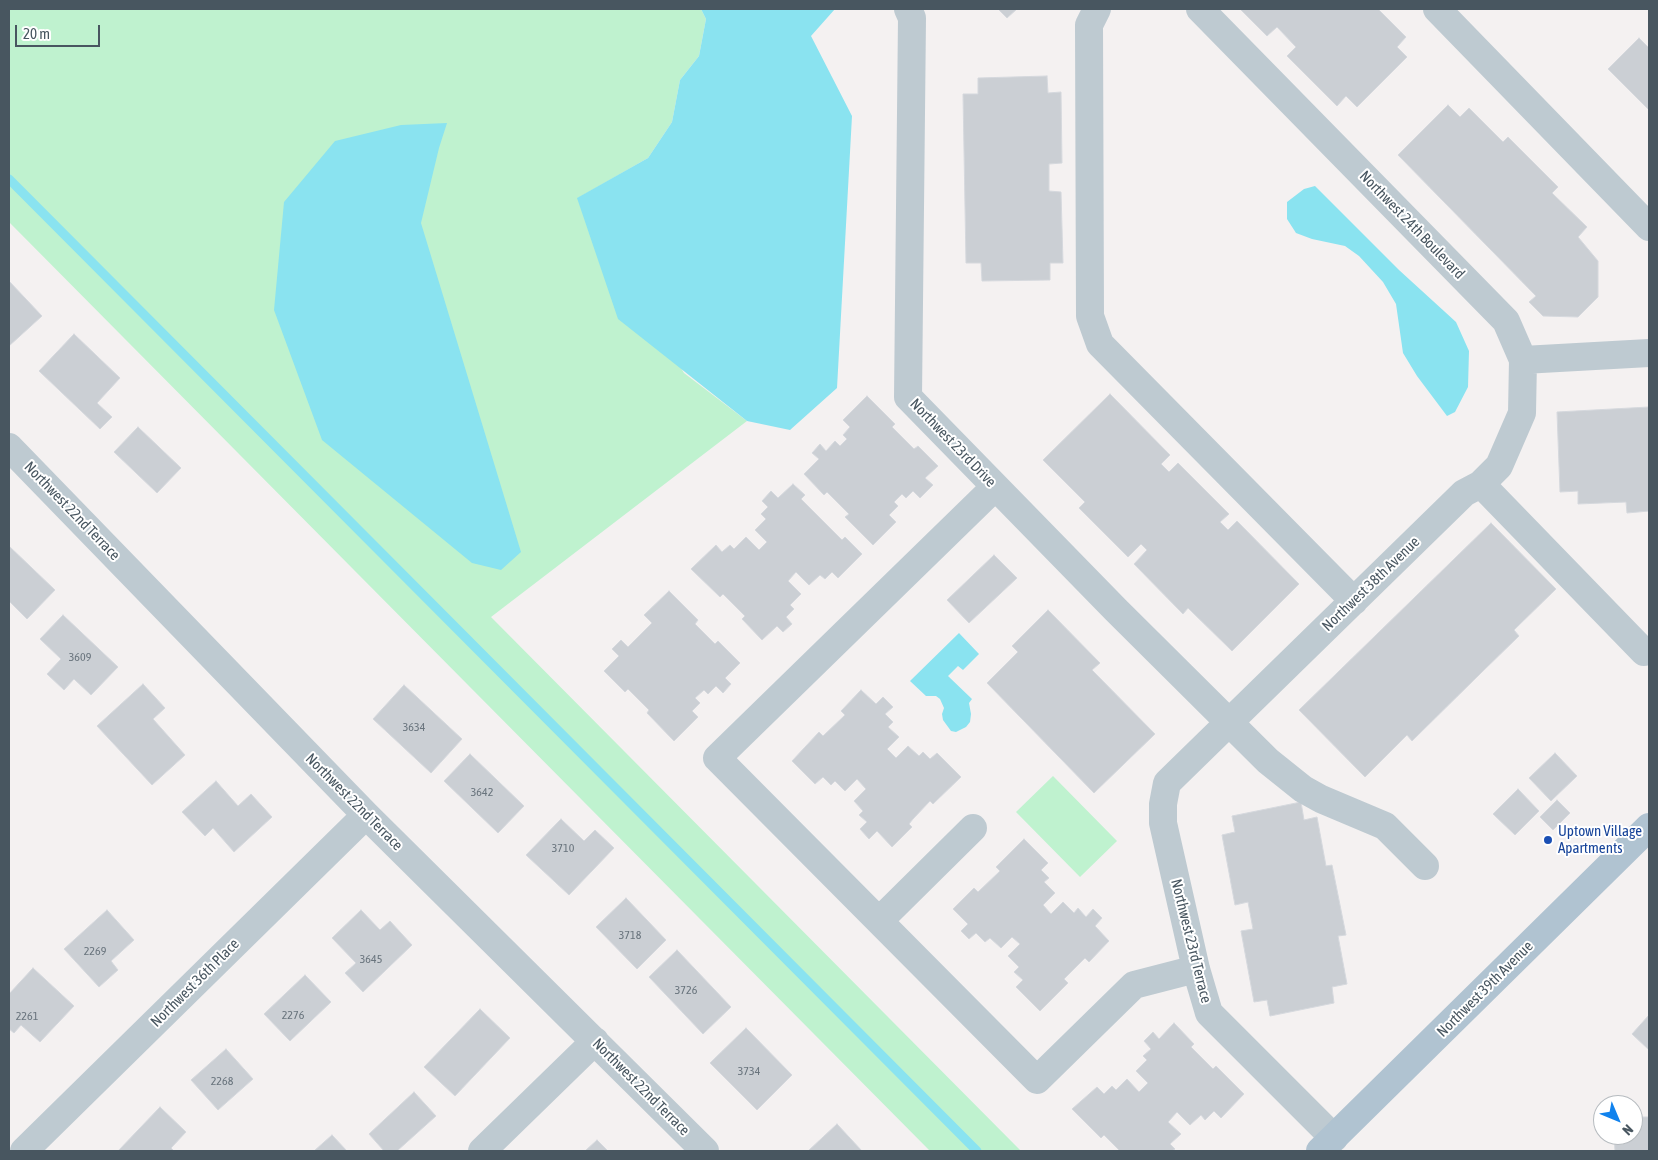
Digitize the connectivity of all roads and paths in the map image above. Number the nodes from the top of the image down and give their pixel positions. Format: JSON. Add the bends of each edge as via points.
{"nodes":[{"id":1,"x":908,"y":9,"type":"edge"},
{"id":2,"x":1097,"y":9,"type":"edge"},
{"id":3,"x":1200,"y":9,"type":"edge"},
{"id":4,"x":1437,"y":9,"type":"edge"},
{"id":5,"x":1649,"y":227,"type":"edge"},
{"id":6,"x":1649,"y":352,"type":"edge"},
{"id":7,"x":1523,"y":360,"type":"junction"},
{"id":8,"x":9,"y":447,"type":"edge"},
{"id":9,"x":1481,"y":484,"type":"junction"},
{"id":10,"x":995,"y":487,"type":"junction"},
{"id":11,"x":1354,"y":601,"type":"junction"},
{"id":12,"x":1644,"y":652,"type":"dead end"},
{"id":13,"x":1229,"y":724,"type":"junction"},
{"id":14,"x":1167,"y":784,"type":"joint"},
{"id":15,"x":366,"y":815,"type":"junction"},
{"id":16,"x":1649,"y":827,"type":"edge"},
{"id":17,"x":973,"y":828,"type":"dead end"},
{"id":18,"x":1425,"y":866,"type":"dead end"},
{"id":19,"x":879,"y":921,"type":"junction"},
{"id":20,"x":1196,"y":970,"type":"junction"},
{"id":21,"x":595,"y":1041,"type":"junction"},
{"id":22,"x":1327,"y":1145,"type":"edge"},
{"id":23,"x":24,"y":1151,"type":"edge"},
{"id":24,"x":482,"y":1151,"type":"edge"},
{"id":25,"x":705,"y":1151,"type":"edge"}],
"edges":[{"from":1,"to":10,"type":"street","name":"Northwest 23rd Drive","via":[[912,28],[908,397]]},
{"from":2,"to":11,"type":"street","via":[[1089,25],[1090,316],[1100,344]]},
{"from":3,"to":7,"type":"street","name":"Northwest 24th Boulevard","via":[[1506,321]]},
{"from":4,"to":5,"type":"street"},
{"from":6,"to":7,"type":"street"},
{"from":7,"to":9,"type":"street","name":"Northwest 38th Avenue","via":[[1522,413],[1502,462]]},
{"from":8,"to":15,"type":"street","name":"Northwest 22nd Terrace"},
{"from":9,"to":11,"type":"street","name":"Northwest 38th Avenue","via":[[1464,493]]},
{"from":9,"to":12,"type":"street"},
{"from":10,"to":13,"type":"street","name":"Northwest 23rd Drive"},
{"from":10,"to":19,"type":"street","via":[[717,758]]},
{"from":11,"to":13,"type":"street","name":"Northwest 38th Avenue"},
{"from":13,"to":14,"type":"street","name":"Northwest 38th Avenue"},
{"from":13,"to":18,"type":"street","name":"Northwest 23rd Drive","via":[[1303,789],[1385,826]]},
{"from":14,"to":20,"type":"street","name":"Northwest 23rd Terrace","via":[[1164,823]]},
{"from":15,"to":21,"type":"street","name":"Northwest 22nd Terrace"},
{"from":15,"to":23,"type":"street","name":"Northwest 36th Place"},
{"from":16,"to":22,"type":"main road","name":"Northwest 39th Avenue"},
{"from":17,"to":19,"type":"street"},
{"from":19,"to":20,"type":"street","via":[[1037,1080],[1134,985]]},
{"from":20,"to":22,"type":"street","name":"Northwest 23rd Terrace","via":[[1209,1013]]},
{"from":21,"to":24,"type":"street"},
{"from":21,"to":25,"type":"street","name":"Northwest 22nd Terrace"}]}
